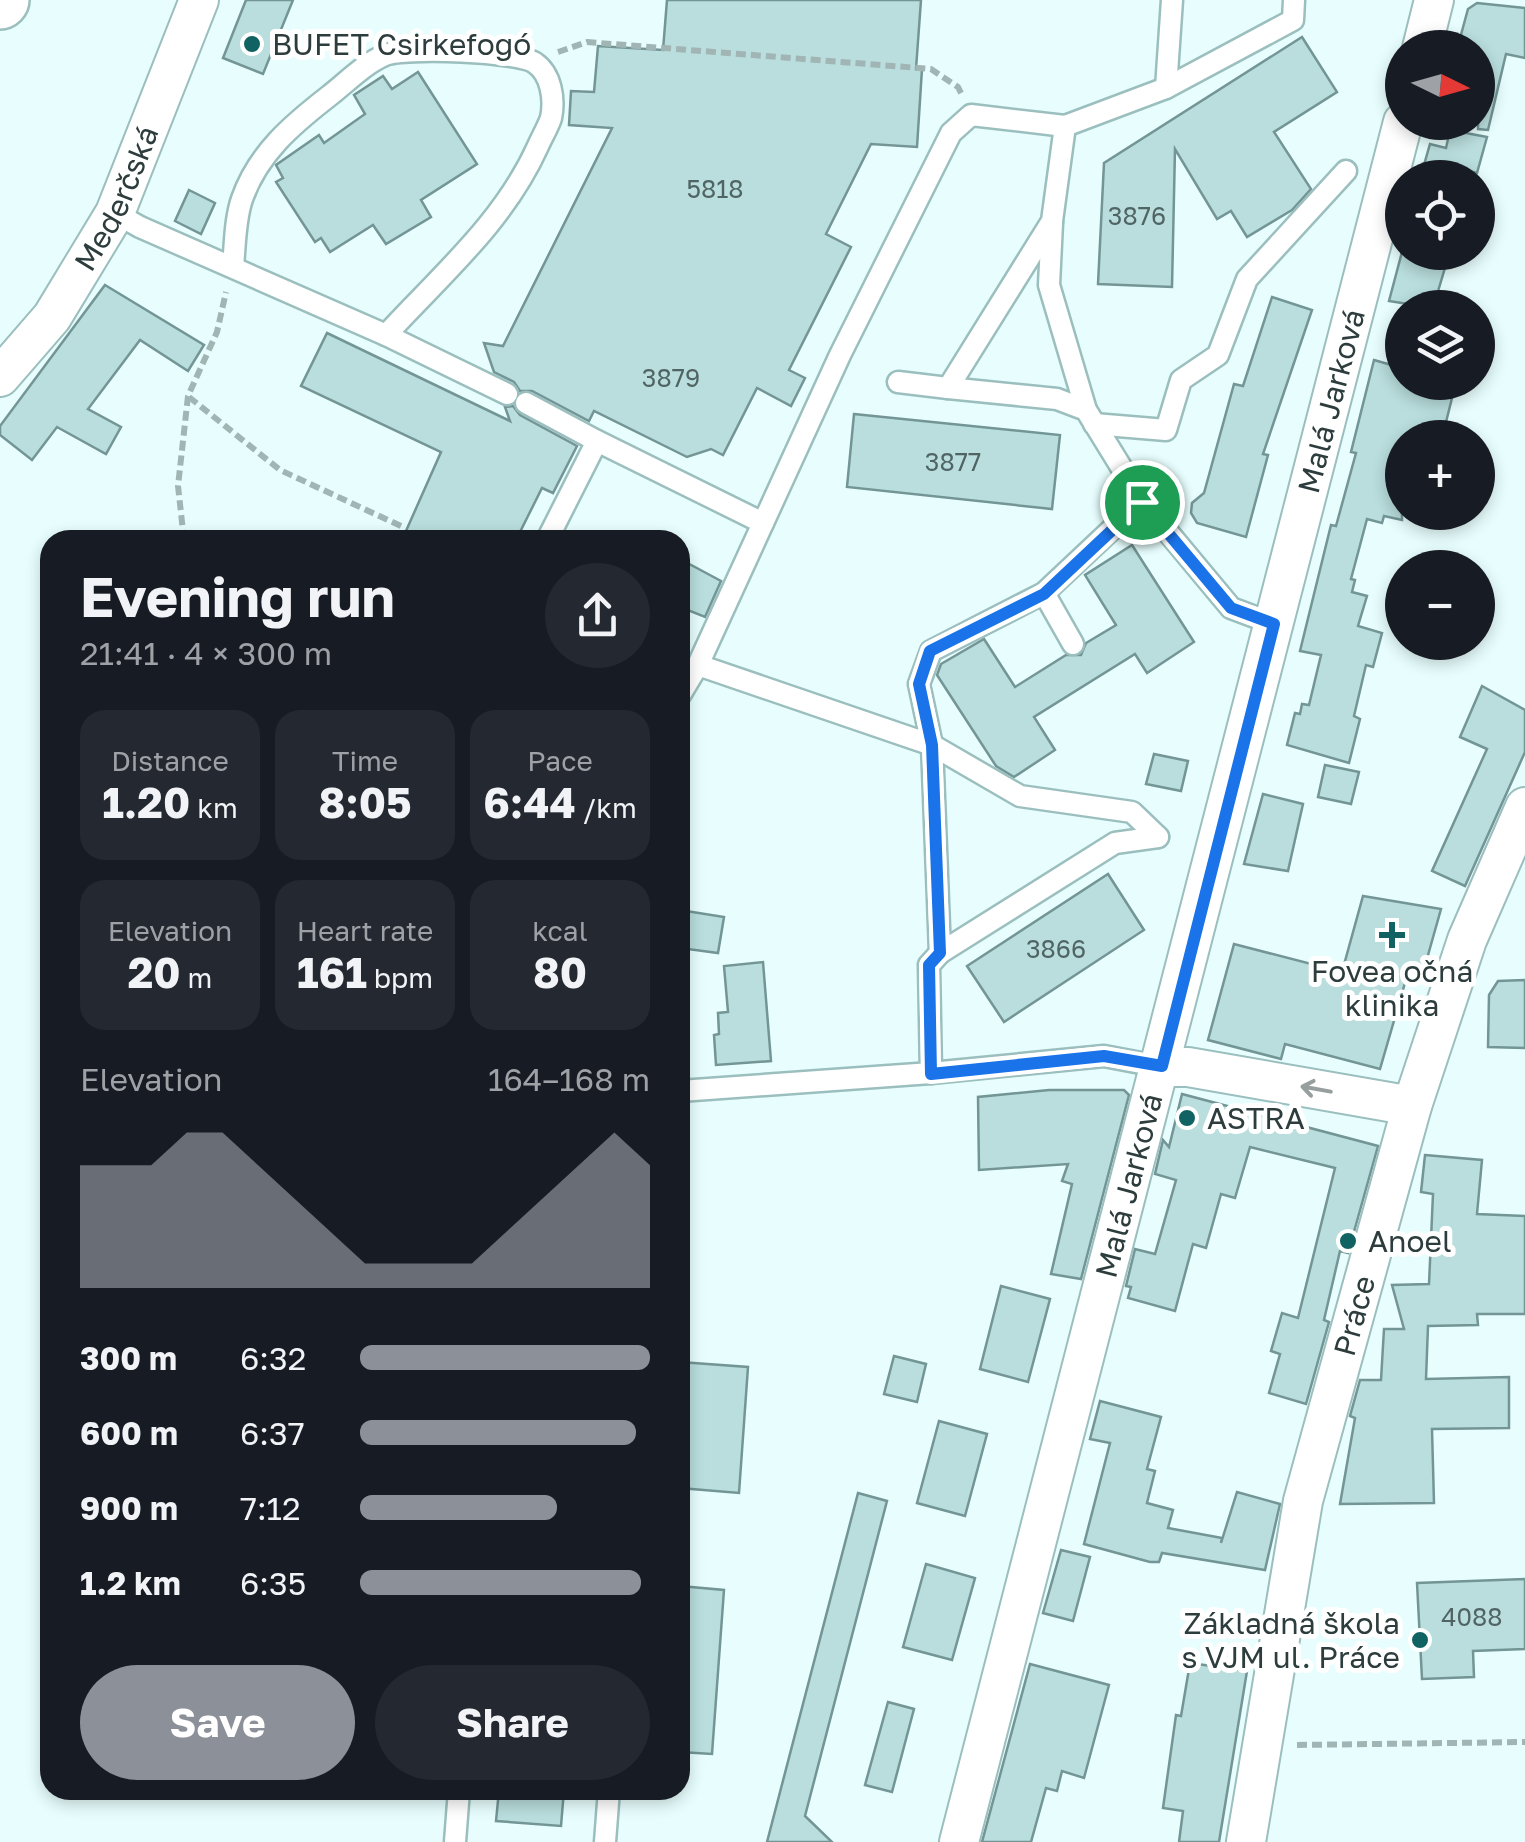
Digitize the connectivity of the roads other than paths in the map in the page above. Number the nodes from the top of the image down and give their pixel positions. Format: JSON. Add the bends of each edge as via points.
{"nodes":[{"id":1,"x":198,"y":0,"type":"edge"},
{"id":2,"x":1172,"y":0,"type":"edge"},
{"id":3,"x":1294,"y":0,"type":"edge"},
{"id":4,"x":1434,"y":0,"type":"edge"},
{"id":5,"x":1426,"y":30,"type":"edge"},
{"id":6,"x":1166,"y":88,"type":"junction"},
{"id":7,"x":1065,"y":126,"type":"junction"},
{"id":8,"x":1398,"y":140,"type":"edge"},
{"id":9,"x":1346,"y":171,"type":"dead end"},
{"id":10,"x":115,"y":212,"type":"junction"},
{"id":11,"x":1052,"y":221,"type":"junction"},
{"id":12,"x":232,"y":267,"type":"junction"},
{"id":13,"x":386,"y":335,"type":"junction"},
{"id":14,"x":0,"y":378,"type":"edge"},
{"id":15,"x":898,"y":382,"type":"dead end"},
{"id":16,"x":948,"y":388,"type":"junction"},
{"id":17,"x":1090,"y":417,"type":"junction"},
{"id":18,"x":597,"y":441,"type":"junction"},
{"id":19,"x":1142,"y":502,"type":"junction"},
{"id":20,"x":763,"y":523,"type":"junction"},
{"id":21,"x":552,"y":530,"type":"edge"},
{"id":22,"x":1044,"y":594,"type":"junction"},
{"id":23,"x":1274,"y":624,"type":"junction"},
{"id":24,"x":1073,"y":644,"type":"dead end"},
{"id":25,"x":698,"y":666,"type":"junction"},
{"id":26,"x":690,"y":679,"type":"edge"},
{"id":27,"x":932,"y":745,"type":"junction"},
{"id":28,"x":1525,"y":808,"type":"edge"},
{"id":29,"x":940,"y":953,"type":"junction"},
{"id":30,"x":1162,"y":1066,"type":"junction"},
{"id":31,"x":931,"y":1074,"type":"junction"},
{"id":32,"x":690,"y":1090,"type":"edge"},
{"id":33,"x":1412,"y":1106,"type":"junction"},
{"id":34,"x":457,"y":1800,"type":"edge"},
{"id":35,"x":608,"y":1800,"type":"edge"},
{"id":36,"x":455,"y":1842,"type":"edge"},
{"id":37,"x":605,"y":1842,"type":"edge"},
{"id":38,"x":959,"y":1842,"type":"edge"},
{"id":39,"x":1246,"y":1842,"type":"edge"}],
"edges":[{"from":1,"to":10,"type":"street","name":"Mederčská"},
{"from":2,"to":6,"type":"lane"},
{"from":3,"to":6,"type":"lane","via":[[1292,20]]},
{"from":4,"to":5,"type":"street"},
{"from":6,"to":7,"type":"lane"},
{"from":7,"to":11,"type":"lane"},
{"from":7,"to":20,"type":"lane","via":[[970,115],[951,134]]},
{"from":8,"to":23,"type":"street","name":"Malá Jarková"},
{"from":9,"to":17,"type":"lane","via":[[1247,279],[1218,355],[1180,380],[1166,430]]},
{"from":10,"to":12,"type":"lane"},
{"from":10,"to":14,"type":"street","name":"Mederčská","via":[[52,317]]},
{"from":11,"to":16,"type":"lane"},
{"from":11,"to":17,"type":"lane","via":[[1049,284]]},
{"from":12,"to":13,"type":"lane"},
{"from":12,"to":13,"type":"lane","via":[[241,200],[258,167],[282,133],[369,64],[408,50],[533,60],[547,74],[552,99],[531,162],[495,219]]},
{"from":13,"to":18,"type":"lane"},
{"from":15,"to":16,"type":"lane"},
{"from":16,"to":17,"type":"lane","via":[[1057,399]]},
{"from":17,"to":19,"type":"lane"},
{"from":18,"to":20,"type":"lane"},
{"from":18,"to":21,"type":"lane"},
{"from":19,"to":22,"type":"lane"},
{"from":19,"to":23,"type":"lane","via":[[1231,608]]},
{"from":20,"to":25,"type":"lane"},
{"from":22,"to":24,"type":"lane"},
{"from":22,"to":27,"type":"lane","via":[[930,651],[919,684]]},
{"from":23,"to":30,"type":"street","name":"Malá Jarková"},
{"from":25,"to":26,"type":"lane"},
{"from":25,"to":27,"type":"lane"},
{"from":27,"to":29,"type":"lane"},
{"from":27,"to":29,"type":"lane","via":[[1020,796],[1132,812],[1158,836],[1115,843]]},
{"from":28,"to":33,"type":"street","name":"Práce","via":[[1467,940]]},
{"from":29,"to":31,"type":"lane","via":[[929,965]]},
{"from":30,"to":31,"type":"lane","via":[[1104,1056]]},
{"from":33,"to":30,"type":"street","one_way":true},
{"from":30,"to":38,"type":"street","name":"Malá Jarková"},
{"from":31,"to":32,"type":"lane"},
{"from":33,"to":39,"type":"street","name":"Práce","via":[[1303,1501]]},
{"from":34,"to":36,"type":"lane"},
{"from":35,"to":37,"type":"lane"}]}
